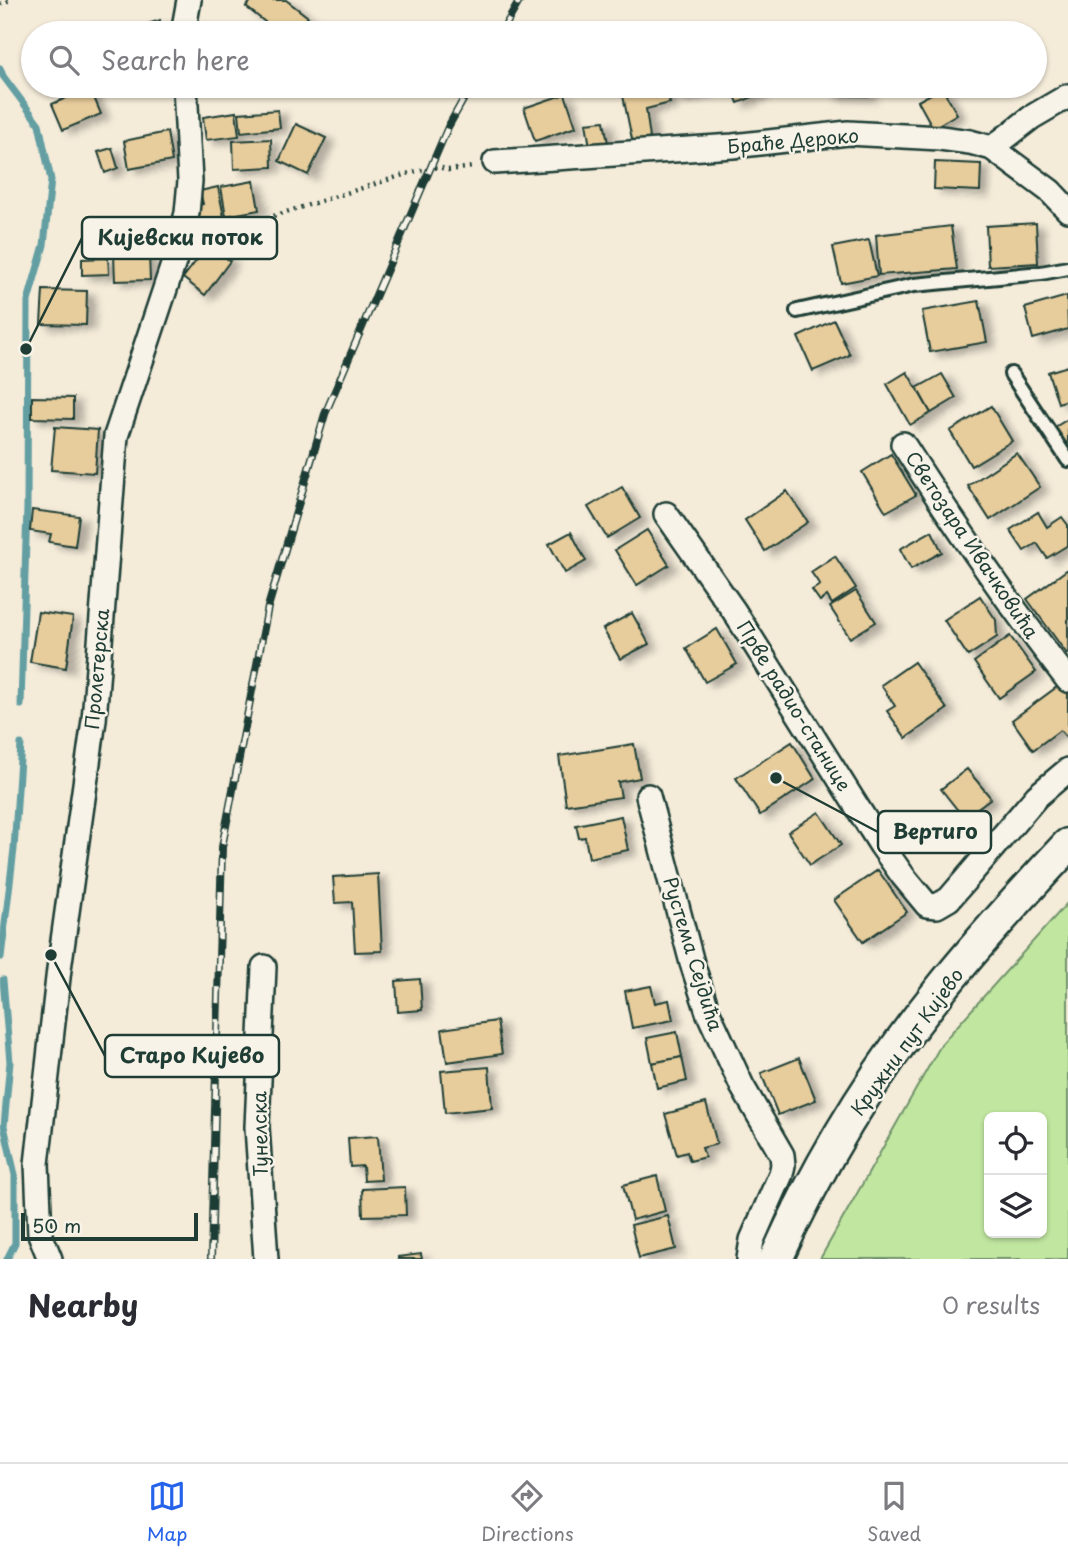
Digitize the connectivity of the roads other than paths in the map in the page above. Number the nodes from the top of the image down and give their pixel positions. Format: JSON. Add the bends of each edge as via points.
{"nodes":[{"id":1,"x":189,"y":0,"type":"edge"},
{"id":2,"x":185,"y":21,"type":"edge"},
{"id":3,"x":1068,"y":96,"type":"edge"},
{"id":4,"x":187,"y":98,"type":"edge"},
{"id":5,"x":992,"y":148,"type":"junction"},
{"id":6,"x":495,"y":162,"type":"road end"},
{"id":7,"x":1068,"y":210,"type":"edge"},
{"id":8,"x":1068,"y":268,"type":"edge"},
{"id":9,"x":797,"y":311,"type":"dead end"},
{"id":10,"x":1010,"y":374,"type":"dead end"},
{"id":11,"x":903,"y":444,"type":"dead end"},
{"id":12,"x":1068,"y":460,"type":"edge"},
{"id":13,"x":666,"y":514,"type":"dead end"},
{"id":14,"x":1068,"y":680,"type":"edge"},
{"id":15,"x":1068,"y":770,"type":"edge"},
{"id":16,"x":648,"y":796,"type":"dead end"},
{"id":17,"x":1068,"y":845,"type":"edge"},
{"id":18,"x":264,"y":967,"type":"dead end"},
{"id":19,"x":50,"y":1259,"type":"edge"},
{"id":20,"x":266,"y":1259,"type":"edge"},
{"id":21,"x":749,"y":1259,"type":"edge"},
{"id":22,"x":776,"y":1259,"type":"edge"}],
"edges":[{"from":1,"to":2,"type":"street"},
{"from":3,"to":5,"type":"street"},
{"from":4,"to":19,"type":"street","name":"Пролетерска","via":[[187,213],[116,436],[94,720],[37,1164],[40,1234]]},
{"from":5,"to":6,"type":"street","name":"Браће Дероко","via":[[940,138],[848,133],[733,146]]},
{"from":5,"to":7,"type":"street","name":"Браће Дероко"},
{"from":8,"to":9,"type":"lane","via":[[914,285]]},
{"from":10,"to":12,"type":"lane"},
{"from":11,"to":14,"type":"street","name":"Светозара Ивачковића","via":[[966,541]]},
{"from":13,"to":15,"type":"street","name":"Прве радио-станице","via":[[734,611],[881,845],[927,905],[949,900],[1037,796]]},
{"from":16,"to":21,"type":"street","name":"Рустема Сејдића","via":[[708,1012],[742,1086],[782,1155],[781,1174],[752,1240]]},
{"from":17,"to":22,"type":"main road","name":"Кружни пут Кијево","via":[[937,994],[878,1075],[825,1162]]},
{"from":18,"to":20,"type":"street","name":"Тунелска","via":[[257,1127]]}]}
